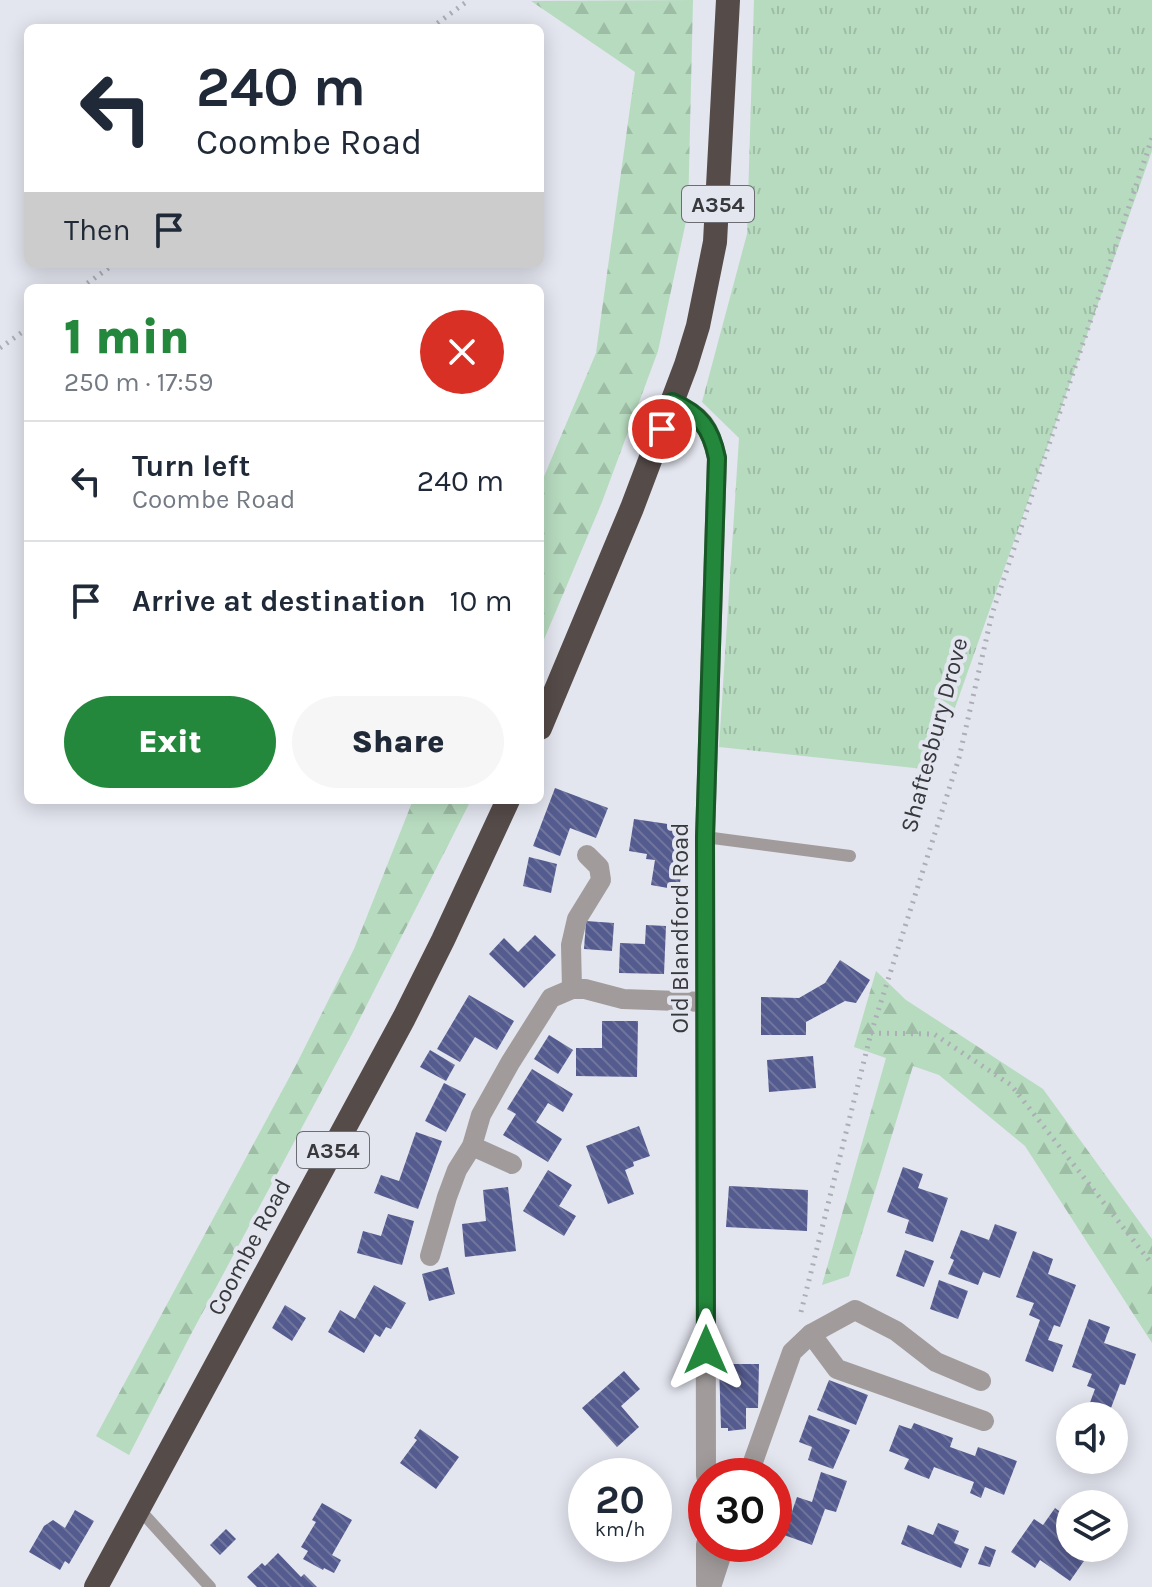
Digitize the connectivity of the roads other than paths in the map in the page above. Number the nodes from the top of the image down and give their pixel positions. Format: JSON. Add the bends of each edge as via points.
{"nodes":[{"id":1,"x":728,"y":0,"type":"edge"},
{"id":2,"x":672,"y":402,"type":"junction"},
{"id":3,"x":544,"y":718,"type":"edge"},
{"id":4,"x":506,"y":804,"type":"edge"},
{"id":5,"x":705,"y":837,"type":"junction"},
{"id":6,"x":587,"y":855,"type":"dead end"},
{"id":7,"x":850,"y":856,"type":"dead end"},
{"id":8,"x":621,"y":869,"type":"dead end"},
{"id":9,"x":601,"y":880,"type":"junction"},
{"id":10,"x":572,"y":989,"type":"junction"},
{"id":11,"x":705,"y":1002,"type":"junction"},
{"id":12,"x":472,"y":1146,"type":"junction"},
{"id":13,"x":512,"y":1164,"type":"dead end"},
{"id":14,"x":430,"y":1256,"type":"dead end"},
{"id":15,"x":811,"y":1334,"type":"junction"},
{"id":16,"x":981,"y":1381,"type":"dead end"},
{"id":17,"x":984,"y":1421,"type":"dead end"},
{"id":18,"x":706,"y":1458,"type":"edge"},
{"id":19,"x":754,"y":1458,"type":"edge"},
{"id":20,"x":139,"y":1509,"type":"junction"},
{"id":21,"x":707,"y":1562,"type":"edge"},
{"id":22,"x":718,"y":1562,"type":"edge"},
{"id":23,"x":96,"y":1587,"type":"edge"},
{"id":24,"x":210,"y":1587,"type":"edge"},
{"id":25,"x":709,"y":1587,"type":"edge"}],
"edges":[{"from":1,"to":2,"type":"highway","number":"A354","via":[[715,242],[698,326]]},
{"from":2,"to":3,"type":"highway","number":"A354"},
{"from":2,"to":5,"type":"street","name":"Old Blandford Road","via":[[708,427],[717,458]]},
{"from":4,"to":20,"type":"highway","name":"Coombe Road","number":"A354","via":[[404,1018]]},
{"from":5,"to":7,"type":"lane"},
{"from":5,"to":11,"type":"street","name":"Old Blandford Road"},
{"from":6,"to":9,"type":"street","via":[[599,867]]},
{"from":8,"to":9,"type":"street","via":[[608,869]]},
{"from":9,"to":10,"type":"street","via":[[577,919],[571,945]]},
{"from":10,"to":11,"type":"street","via":[[623,999]]},
{"from":10,"to":12,"type":"street","via":[[551,998],[481,1115]]},
{"from":11,"to":18,"type":"street","name":"Old Blandford Road"},
{"from":12,"to":13,"type":"street"},
{"from":12,"to":14,"type":"street","via":[[457,1170]]},
{"from":15,"to":16,"type":"street","via":[[855,1310],[896,1331],[936,1362]]},
{"from":15,"to":17,"type":"street","via":[[837,1369]]},
{"from":15,"to":19,"type":"street","via":[[792,1352]]},
{"from":20,"to":23,"type":"highway","name":"Coombe Road","number":"A354"},
{"from":20,"to":24,"type":"lane"},
{"from":21,"to":25,"type":"street"},
{"from":22,"to":25,"type":"street"}]}
